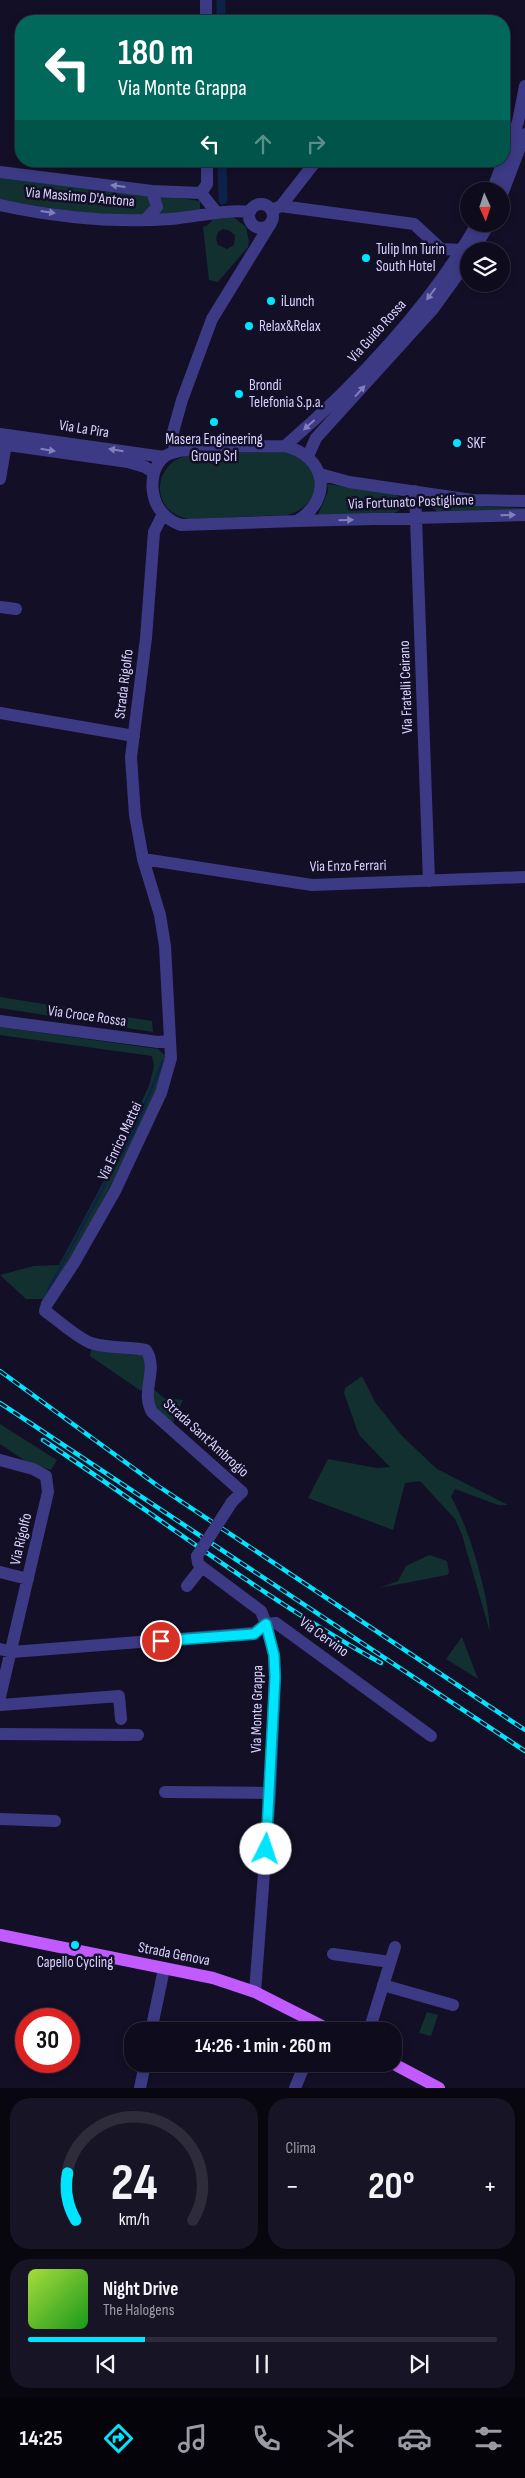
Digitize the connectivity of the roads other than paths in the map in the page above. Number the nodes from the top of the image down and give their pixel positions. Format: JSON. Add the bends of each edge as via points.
{"nodes":[{"id":1,"x":206,"y":0,"type":"edge"},
{"id":2,"x":206,"y":15,"type":"edge"},
{"id":3,"x":525,"y":86,"type":"edge"},
{"id":4,"x":525,"y":134,"type":"edge"},
{"id":5,"x":510,"y":143,"type":"edge"},
{"id":6,"x":207,"y":167,"type":"edge"},
{"id":7,"x":311,"y":167,"type":"edge"},
{"id":8,"x":501,"y":167,"type":"edge"},
{"id":9,"x":0,"y":172,"type":"edge"},
{"id":10,"x":495,"y":182,"type":"edge"},
{"id":11,"x":507,"y":182,"type":"edge"},
{"id":12,"x":152,"y":190,"type":"junction"},
{"id":13,"x":201,"y":193,"type":"junction"},
{"id":14,"x":0,"y":205,"type":"edge"},
{"id":15,"x":276,"y":208,"type":"junction"},
{"id":16,"x":217,"y":213,"type":"junction"},
{"id":17,"x":251,"y":218,"type":"junction"},
{"id":18,"x":146,"y":219,"type":"junction"},
{"id":19,"x":271,"y":223,"type":"junction"},
{"id":20,"x":460,"y":252,"type":"edge"},
{"id":21,"x":250,"y":257,"type":"junction"},
{"id":22,"x":460,"y":262,"type":"edge"},
{"id":23,"x":460,"y":265,"type":"edge"},
{"id":24,"x":2,"y":441,"type":"edge"},
{"id":25,"x":285,"y":446,"type":"junction"},
{"id":26,"x":170,"y":455,"type":"junction"},
{"id":27,"x":308,"y":456,"type":"junction"},
{"id":28,"x":154,"y":472,"type":"junction"},
{"id":29,"x":320,"y":474,"type":"junction"},
{"id":30,"x":0,"y":479,"type":"edge"},
{"id":31,"x":415,"y":491,"type":"junction"},
{"id":32,"x":525,"y":501,"type":"edge"},
{"id":33,"x":163,"y":514,"type":"junction"},
{"id":34,"x":525,"y":515,"type":"edge"},
{"id":35,"x":416,"y":518,"type":"junction"},
{"id":36,"x":297,"y":521,"type":"junction"},
{"id":37,"x":0,"y":607,"type":"edge"},
{"id":38,"x":16,"y":609,"type":"dead end"},
{"id":39,"x":0,"y":713,"type":"edge"},
{"id":40,"x":134,"y":736,"type":"junction"},
{"id":41,"x":143,"y":859,"type":"junction"},
{"id":42,"x":525,"y":877,"type":"edge"},
{"id":43,"x":429,"y":881,"type":"junction"},
{"id":44,"x":0,"y":1021,"type":"edge"},
{"id":45,"x":170,"y":1041,"type":"junction"},
{"id":46,"x":146,"y":1350,"type":"joint"},
{"id":47,"x":0,"y":1460,"type":"edge"},
{"id":48,"x":200,"y":1561,"type":"junction"},
{"id":49,"x":0,"y":1572,"type":"edge"},
{"id":50,"x":28,"y":1578,"type":"junction"},
{"id":51,"x":187,"y":1586,"type":"dead end"},
{"id":52,"x":266,"y":1624,"type":"junction"},
{"id":53,"x":6,"y":1651,"type":"edge"},
{"id":54,"x":0,"y":1697,"type":"edge"},
{"id":55,"x":0,"y":1705,"type":"edge"},
{"id":56,"x":122,"y":1719,"type":"dead end"},
{"id":57,"x":0,"y":1734,"type":"edge"},
{"id":58,"x":138,"y":1735,"type":"dead end"},
{"id":59,"x":431,"y":1736,"type":"dead end"},
{"id":60,"x":165,"y":1792,"type":"dead end"},
{"id":61,"x":270,"y":1792,"type":"junction"},
{"id":62,"x":0,"y":1819,"type":"edge"},
{"id":63,"x":55,"y":1821,"type":"dead end"},
{"id":64,"x":0,"y":1935,"type":"edge"},
{"id":65,"x":395,"y":1947,"type":"dead end"},
{"id":66,"x":333,"y":1954,"type":"dead end"},
{"id":67,"x":390,"y":1962,"type":"junction"},
{"id":68,"x":164,"y":1969,"type":"junction"},
{"id":69,"x":383,"y":1986,"type":"junction"},
{"id":70,"x":255,"y":1992,"type":"junction"},
{"id":71,"x":453,"y":2006,"type":"dead end"},
{"id":72,"x":153,"y":2022,"type":"edge"},
{"id":73,"x":311,"y":2022,"type":"edge"},
{"id":74,"x":372,"y":2022,"type":"edge"},
{"id":75,"x":402,"y":2068,"type":"edge"},
{"id":76,"x":143,"y":2072,"type":"edge"},
{"id":77,"x":302,"y":2072,"type":"edge"},
{"id":78,"x":140,"y":2088,"type":"edge"},
{"id":79,"x":296,"y":2088,"type":"edge"},
{"id":80,"x":439,"y":2088,"type":"edge"}],
"edges":[{"from":1,"to":2,"type":"street"},
{"from":3,"to":5,"type":"street"},
{"from":4,"to":11,"type":"street"},
{"from":6,"to":13,"type":"street","via":[[207,184]]},
{"from":7,"to":15,"type":"street"},
{"from":8,"to":10,"type":"street"},
{"from":12,"to":9,"type":"street","name":"Via Massimo D'Antona","one_way":true},
{"from":12,"to":13,"type":"street","name":"Via Massimo D'Antona"},
{"from":12,"to":18,"type":"street","via":[[157,207]]},
{"from":13,"to":16,"type":"street"},
{"from":14,"to":18,"type":"street","name":"Via Massimo D'Antona","one_way":true,"via":[[92,218]]},
{"from":15,"to":17,"type":"street","via":[[258,204]]},
{"from":15,"to":19,"type":"street"},
{"from":15,"to":20,"type":"street","via":[[414,224],[441,249]]},
{"from":16,"to":17,"type":"street","name":"Via Massimo D'Antona","via":[[237,210]]},
{"from":16,"to":18,"type":"street","name":"Via Massimo D'Antona"},
{"from":17,"to":19,"type":"street","via":[[262,228]]},
{"from":17,"to":21,"type":"street","via":[[254,236]]},
{"from":19,"to":21,"type":"street"},
{"from":21,"to":26,"type":"street","via":[[212,319],[190,373]]},
{"from":22,"to":25,"type":"street","name":"Via Guido Rossa","one_way":true,"via":[[337,398]]},
{"from":27,"to":23,"type":"street","name":"Via Guido Rossa","one_way":true,"via":[[316,438],[428,315]]},
{"from":26,"to":24,"type":"street","name":"Via La Pira","one_way":true},
{"from":24,"to":28,"type":"street","name":"Via La Pira","one_way":true,"via":[[128,462]]},
{"from":24,"to":30,"type":"street"},
{"from":25,"to":26,"type":"street","name":"Via La Pira","via":[[191,450]]},
{"from":25,"to":27,"type":"street"},
{"from":26,"to":28,"type":"street"},
{"from":27,"to":29,"type":"street"},
{"from":28,"to":33,"type":"street","via":[[154,499]]},
{"from":29,"to":31,"type":"street","name":"Via Fortunato Postiglione","via":[[349,482]]},
{"from":29,"to":36,"type":"street","via":[[318,498],[311,510]]},
{"from":31,"to":32,"type":"street","name":"Via Fortunato Postiglione","via":[[472,500]]},
{"from":31,"to":35,"type":"street","name":"Via Fratelli Ceirano"},
{"from":33,"to":36,"type":"street","name":"Via Fortunato Postiglione","via":[[173,522],[188,526]]},
{"from":33,"to":40,"type":"street","name":"Strada Rigolfo","via":[[154,532]]},
{"from":35,"to":34,"type":"street","name":"Via Fortunato Postiglione","one_way":true},
{"from":36,"to":35,"type":"street","name":"Via Fortunato Postiglione","one_way":true},
{"from":35,"to":43,"type":"street","name":"Via Fratelli Ceirano"},
{"from":37,"to":38,"type":"street"},
{"from":39,"to":40,"type":"street"},
{"from":40,"to":41,"type":"street","name":"Strada Rigolfo","via":[[131,757],[134,815]]},
{"from":41,"to":43,"type":"street","name":"Via Enzo Ferrari","via":[[312,885]]},
{"from":41,"to":45,"type":"street","name":"Via Enrico Mattei","via":[[160,915]]},
{"from":42,"to":43,"type":"street","name":"Via Enzo Ferrari"},
{"from":44,"to":45,"type":"street","name":"Via Croce Rossa"},
{"from":45,"to":46,"type":"street","name":"Via Enrico Mattei","via":[[171,1058],[161,1093],[136,1148],[115,1191],[74,1263],[46,1304],[45,1311],[88,1342],[105,1347]]},
{"from":46,"to":48,"type":"street","name":"Strada Sant'Ambrogio","bridge":true,"via":[[151,1358],[147,1404],[152,1412],[242,1492],[232,1502]]},
{"from":47,"to":50,"type":"street","name":"Via Rigolfo","via":[[46,1476],[48,1492]]},
{"from":48,"to":51,"type":"street"},
{"from":48,"to":52,"type":"street","via":[[261,1611]]},
{"from":49,"to":50,"type":"street"},
{"from":50,"to":53,"type":"street","name":"Via Rigolfo"},
{"from":52,"to":53,"type":"street","via":[[254,1634]]},
{"from":52,"to":59,"type":"street","name":"Via Cervino","via":[[276,1623]]},
{"from":52,"to":61,"type":"street","name":"Via Monte Grappa","via":[[274,1655],[275,1677]]},
{"from":53,"to":54,"type":"street","name":"Via Rigolfo"},
{"from":55,"to":56,"type":"street","via":[[120,1696]]},
{"from":57,"to":58,"type":"street"},
{"from":60,"to":61,"type":"street"},
{"from":61,"to":70,"type":"street","name":"Via Monte Grappa"},
{"from":62,"to":63,"type":"street"},
{"from":64,"to":68,"type":"main road","name":"Strada Genova"},
{"from":65,"to":67,"type":"street"},
{"from":66,"to":67,"type":"street"},
{"from":67,"to":69,"type":"street"},
{"from":68,"to":70,"type":"main road","name":"Strada Genova","via":[[213,1978]]},
{"from":68,"to":72,"type":"street"},
{"from":69,"to":71,"type":"street"},
{"from":69,"to":74,"type":"street"},
{"from":70,"to":73,"type":"main road","name":"Strada Genova"},
{"from":75,"to":80,"type":"main road"},
{"from":76,"to":78,"type":"street"},
{"from":77,"to":79,"type":"street"}]}
